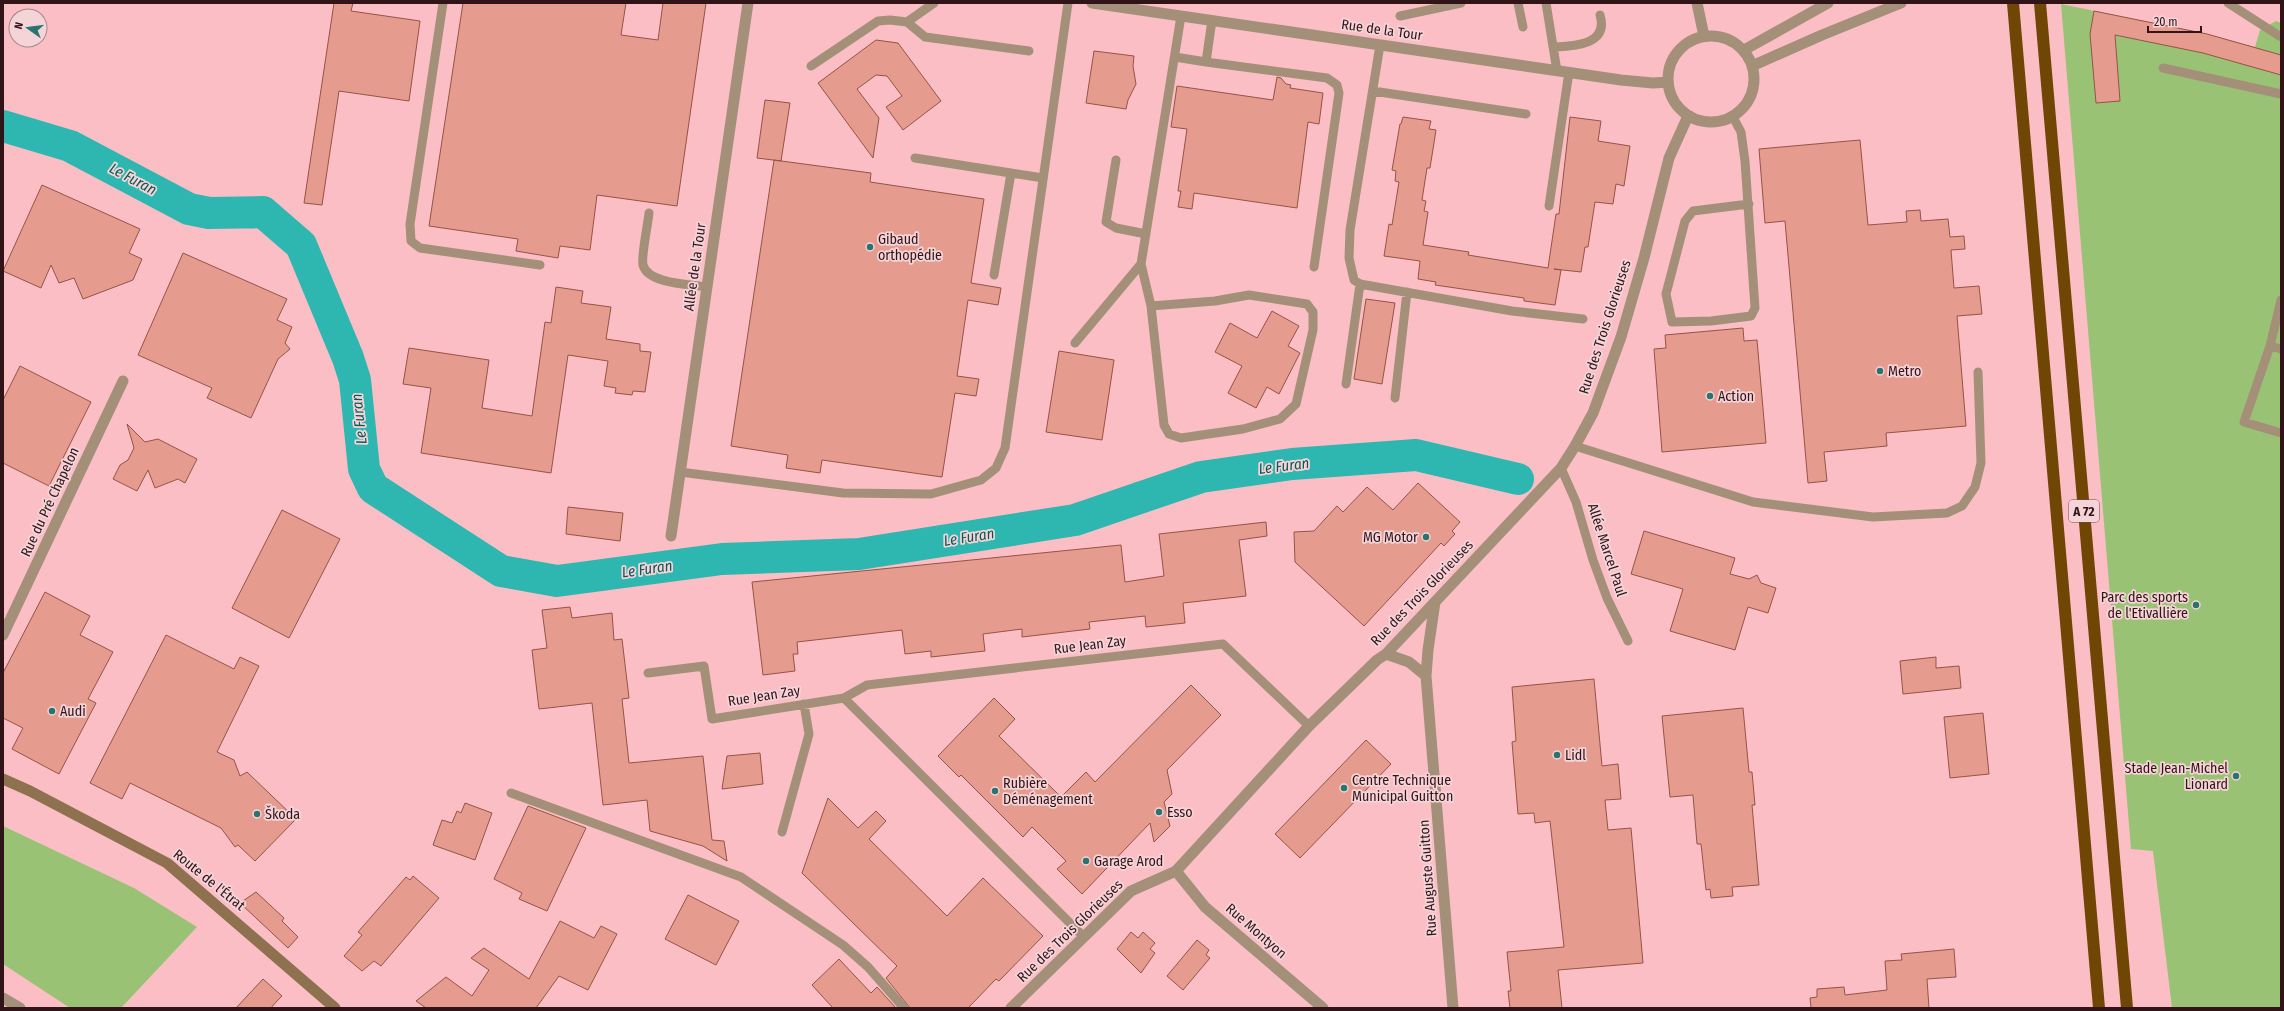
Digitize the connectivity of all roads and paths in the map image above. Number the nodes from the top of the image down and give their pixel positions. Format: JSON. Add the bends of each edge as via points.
{"nodes":[{"id":1,"x":443,"y":3,"type":"edge"},
{"id":2,"x":748,"y":3,"type":"edge"},
{"id":3,"x":934,"y":3,"type":"edge"},
{"id":4,"x":1068,"y":3,"type":"edge"},
{"id":5,"x":1092,"y":3,"type":"edge"},
{"id":6,"x":1461,"y":3,"type":"edge"},
{"id":7,"x":1518,"y":3,"type":"edge"},
{"id":8,"x":1546,"y":3,"type":"edge"},
{"id":9,"x":1697,"y":3,"type":"edge"},
{"id":10,"x":1828,"y":3,"type":"edge"},
{"id":11,"x":1901,"y":3,"type":"edge"},
{"id":12,"x":2013,"y":3,"type":"edge"},
{"id":13,"x":2228,"y":3,"type":"edge"},
{"id":14,"x":2041,"y":8,"type":"edge"},
{"id":15,"x":1600,"y":15,"type":"dead end"},
{"id":16,"x":1181,"y":16,"type":"junction"},
{"id":17,"x":1400,"y":16,"type":"dead end"},
{"id":18,"x":1212,"y":20,"type":"junction"},
{"id":19,"x":907,"y":22,"type":"junction"},
{"id":20,"x":1523,"y":28,"type":"dead end"},
{"id":21,"x":1704,"y":36,"type":"junction"},
{"id":22,"x":2281,"y":37,"type":"edge"},
{"id":23,"x":1380,"y":45,"type":"junction"},
{"id":24,"x":1554,"y":47,"type":"junction"},
{"id":25,"x":1744,"y":50,"type":"junction"},
{"id":26,"x":1030,"y":51,"type":"dead end"},
{"id":27,"x":1174,"y":57,"type":"junction"},
{"id":28,"x":1206,"y":62,"type":"junction"},
{"id":29,"x":811,"y":66,"type":"dead end"},
{"id":30,"x":1752,"y":66,"type":"junction"},
{"id":31,"x":2163,"y":68,"type":"dead end"},
{"id":32,"x":1557,"y":71,"type":"junction"},
{"id":33,"x":1569,"y":72,"type":"junction"},
{"id":34,"x":1668,"y":82,"type":"junction"},
{"id":35,"x":1373,"y":91,"type":"junction"},
{"id":36,"x":2281,"y":94,"type":"edge"},
{"id":37,"x":1526,"y":114,"type":"dead end"},
{"id":38,"x":1688,"y":116,"type":"junction"},
{"id":39,"x":1732,"y":117,"type":"junction"},
{"id":40,"x":915,"y":158,"type":"dead end"},
{"id":41,"x":1116,"y":160,"type":"dead end"},
{"id":42,"x":1011,"y":173,"type":"junction"},
{"id":43,"x":1043,"y":178,"type":"junction"},
{"id":44,"x":1749,"y":204,"type":"junction"},
{"id":45,"x":1549,"y":206,"type":"dead end"},
{"id":46,"x":650,"y":213,"type":"dead end"},
{"id":47,"x":1146,"y":234,"type":"junction"},
{"id":48,"x":1141,"y":264,"type":"junction"},
{"id":49,"x":540,"y":266,"type":"dead end"},
{"id":50,"x":1314,"y":267,"type":"dead end"},
{"id":51,"x":994,"y":275,"type":"dead end"},
{"id":52,"x":1360,"y":284,"type":"junction"},
{"id":53,"x":707,"y":286,"type":"junction"},
{"id":54,"x":1407,"y":292,"type":"junction"},
{"id":55,"x":2281,"y":300,"type":"edge"},
{"id":56,"x":1151,"y":306,"type":"junction"},
{"id":57,"x":1583,"y":318,"type":"dead end"},
{"id":58,"x":1075,"y":343,"type":"dead end"},
{"id":59,"x":2270,"y":346,"type":"junction"},
{"id":60,"x":2281,"y":349,"type":"edge"},
{"id":61,"x":1978,"y":372,"type":"dead end"},
{"id":62,"x":123,"y":381,"type":"dead end"},
{"id":63,"x":1346,"y":384,"type":"dead end"},
{"id":64,"x":1395,"y":398,"type":"dead end"},
{"id":65,"x":2281,"y":433,"type":"edge"},
{"id":66,"x":1575,"y":446,"type":"junction"},
{"id":67,"x":1561,"y":468,"type":"junction"},
{"id":68,"x":680,"y":472,"type":"junction"},
{"id":69,"x":671,"y":536,"type":"dead end"},
{"id":70,"x":1435,"y":602,"type":"junction"},
{"id":71,"x":3,"y":635,"type":"edge"},
{"id":72,"x":1628,"y":641,"type":"dead end"},
{"id":73,"x":1386,"y":654,"type":"junction"},
{"id":74,"x":648,"y":673,"type":"dead end"},
{"id":75,"x":1426,"y":676,"type":"junction"},
{"id":76,"x":844,"y":698,"type":"junction"},
{"id":77,"x":804,"y":704,"type":"junction"},
{"id":78,"x":1309,"y":726,"type":"junction"},
{"id":79,"x":3,"y":779,"type":"edge"},
{"id":80,"x":511,"y":793,"type":"dead end"},
{"id":81,"x":782,"y":832,"type":"dead end"},
{"id":82,"x":1176,"y":871,"type":"junction"},
{"id":83,"x":1084,"y":936,"type":"junction"},
{"id":84,"x":3,"y":998,"type":"edge"},
{"id":85,"x":20,"y":1008,"type":"edge"},
{"id":86,"x":335,"y":1008,"type":"edge"},
{"id":87,"x":904,"y":1008,"type":"edge"},
{"id":88,"x":1011,"y":1008,"type":"edge"},
{"id":89,"x":1323,"y":1008,"type":"edge"},
{"id":90,"x":1453,"y":1008,"type":"edge"},
{"id":91,"x":2099,"y":1008,"type":"edge"},
{"id":92,"x":2127,"y":1008,"type":"edge"}],
"edges":[{"from":1,"to":49,"type":"lane","via":[[410,224],[411,241],[420,248]]},
{"from":2,"to":53,"type":"street","name":"Allée de la Tour"},
{"from":3,"to":19,"type":"lane"},
{"from":4,"to":43,"type":"lane"},
{"from":5,"to":16,"type":"street","name":"Rue de la Tour"},
{"from":6,"to":17,"type":"lane"},
{"from":7,"to":20,"type":"lane"},
{"from":8,"to":24,"type":"lane"},
{"from":9,"to":21,"type":"street"},
{"from":10,"to":25,"type":"street"},
{"from":11,"to":30,"type":"street"},
{"from":12,"to":91,"type":"highway","number":"A 72"},
{"from":13,"to":22,"type":"lane"},
{"from":14,"to":92,"type":"highway","number":"A 72"},
{"from":15,"to":24,"type":"lane","via":[[1603,24],[1592,41]]},
{"from":16,"to":18,"type":"street","name":"Rue de la Tour"},
{"from":16,"to":27,"type":"lane"},
{"from":18,"to":23,"type":"street","name":"Rue de la Tour"},
{"from":18,"to":28,"type":"lane"},
{"from":19,"to":26,"type":"lane","via":[[925,37]]},
{"from":19,"to":29,"type":"lane","via":[[878,21]]},
{"from":21,"to":25,"type":"street","via":[[1718,36],[1731,40]]},
{"from":21,"to":34,"type":"street","via":[[1692,40],[1674,58],[1669,69]]},
{"from":23,"to":32,"type":"street","name":"Rue de la Tour"},
{"from":23,"to":35,"type":"lane"},
{"from":24,"to":32,"type":"lane"},
{"from":25,"to":30,"type":"street"},
{"from":27,"to":28,"type":"lane"},
{"from":27,"to":47,"type":"lane"},
{"from":28,"to":50,"type":"lane","via":[[1327,78],[1337,85],[1339,93]]},
{"from":30,"to":39,"type":"street","via":[[1754,85],[1750,98]]},
{"from":31,"to":36,"type":"lane"},
{"from":32,"to":33,"type":"street","name":"Rue de la Tour"},
{"from":33,"to":34,"type":"street","name":"Rue de la Tour","via":[[1653,83]]},
{"from":33,"to":45,"type":"lane"},
{"from":34,"to":38,"type":"street","via":[[1671,95],[1678,107]]},
{"from":35,"to":37,"type":"lane"},
{"from":35,"to":52,"type":"lane","via":[[1350,230],[1349,258],[1354,280]]},
{"from":38,"to":39,"type":"street","via":[[1710,122]]},
{"from":38,"to":66,"type":"street","name":"Rue des Trois Glorieuses","via":[[1669,158],[1621,337],[1593,413]]},
{"from":39,"to":44,"type":"lane","via":[[1741,132]]},
{"from":40,"to":42,"type":"lane"},
{"from":41,"to":47,"type":"lane","via":[[1106,222],[1116,228]]},
{"from":42,"to":43,"type":"lane"},
{"from":42,"to":51,"type":"lane"},
{"from":43,"to":68,"type":"lane","via":[[1005,448],[996,468],[981,480],[931,494],[843,493]]},
{"from":44,"to":44,"type":"lane","via":[[1755,308],[1751,316],[1672,322],[1666,294],[1685,221],[1693,212]]},
{"from":46,"to":53,"type":"lane","via":[[643,264],[647,273],[657,279]]},
{"from":47,"to":48,"type":"lane"},
{"from":48,"to":56,"type":"lane"},
{"from":48,"to":58,"type":"lane"},
{"from":52,"to":54,"type":"lane"},
{"from":52,"to":63,"type":"lane"},
{"from":53,"to":68,"type":"street","name":"Allée de la Tour"},
{"from":54,"to":57,"type":"lane","via":[[1512,311]]},
{"from":54,"to":64,"type":"lane"},
{"from":55,"to":59,"type":"lane"},
{"from":56,"to":56,"type":"lane","via":[[1215,301],[1249,295],[1307,304],[1314,312],[1313,330],[1296,404],[1280,419],[1243,429],[1181,438],[1169,434],[1164,425]]},
{"from":59,"to":60,"type":"lane"},
{"from":59,"to":65,"type":"lane","via":[[2244,422]]},
{"from":61,"to":66,"type":"lane","via":[[1981,463],[1974,487],[1962,506],[1947,513],[1873,517],[1753,502]]},
{"from":62,"to":71,"type":"street","name":"Rue du Pré Chapelon"},
{"from":66,"to":67,"type":"street","name":"Rue des Trois Glorieuses"},
{"from":67,"to":70,"type":"street","name":"Rue des Trois Glorieuses"},
{"from":67,"to":72,"type":"lane","name":"Allée Marcel Paul","via":[[1576,502],[1607,598]]},
{"from":68,"to":69,"type":"street","name":"Allée de la Tour"},
{"from":70,"to":73,"type":"street","name":"Rue des Trois Glorieuses"},
{"from":70,"to":75,"type":"street","name":"Rue Auguste Guitton"},
{"from":73,"to":75,"type":"street","via":[[1409,662]]},
{"from":73,"to":78,"type":"street","name":"Rue des Trois Glorieuses"},
{"from":74,"to":77,"type":"lane","name":"Rue Jean Zay","via":[[704,666],[712,719]]},
{"from":75,"to":90,"type":"street","name":"Rue Auguste Guitton"},
{"from":76,"to":77,"type":"lane","name":"Rue Jean Zay"},
{"from":76,"to":78,"type":"lane","name":"Rue Jean Zay","via":[[867,685],[1222,644]]},
{"from":76,"to":83,"type":"lane"},
{"from":77,"to":81,"type":"lane","via":[[810,734]]},
{"from":78,"to":82,"type":"street","name":"Rue des Trois Glorieuses"},
{"from":79,"to":86,"type":"main road","name":"Route de l'Étrat","via":[[167,863]]},
{"from":80,"to":87,"type":"lane","via":[[741,877],[842,945],[868,967]]},
{"from":82,"to":83,"type":"street","name":"Rue des Trois Glorieuses","via":[[1131,891]]},
{"from":82,"to":89,"type":"street","name":"Rue Montyon","via":[[1205,907]]},
{"from":83,"to":88,"type":"street","name":"Rue des Trois Glorieuses"},
{"from":84,"to":85,"type":"street"}]}
